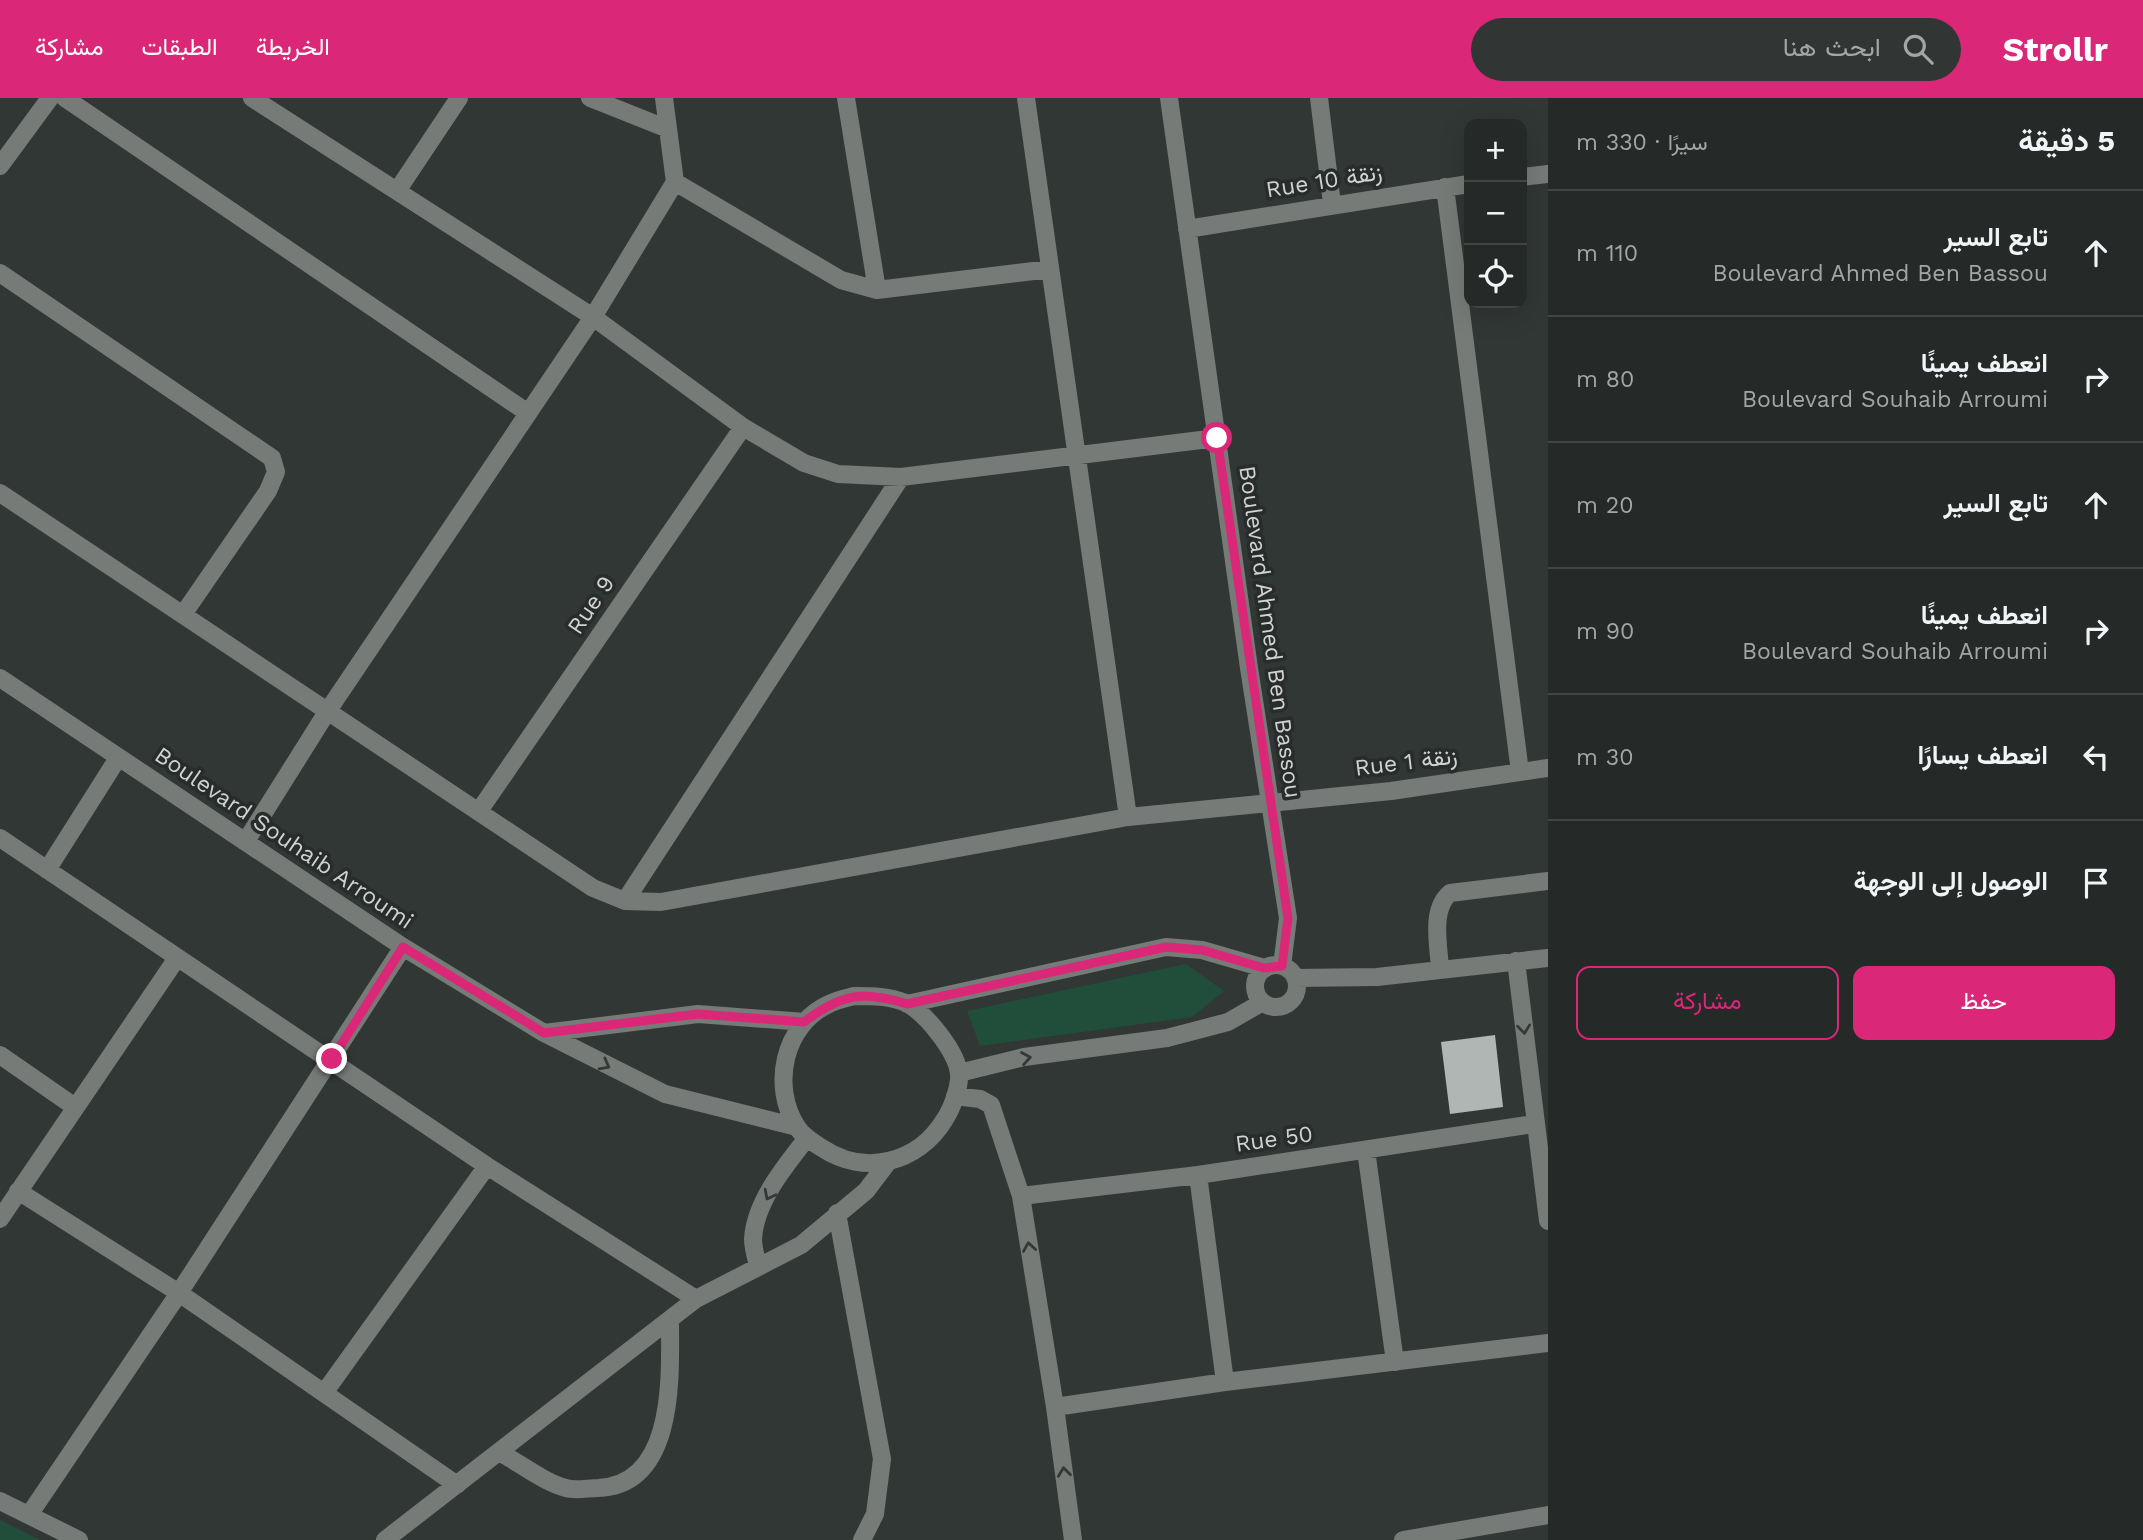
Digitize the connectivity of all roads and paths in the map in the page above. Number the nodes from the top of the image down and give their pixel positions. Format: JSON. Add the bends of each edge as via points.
{"nodes":[{"id":1,"x":50,"y":98,"type":"edge"},
{"id":2,"x":65,"y":98,"type":"edge"},
{"id":3,"x":252,"y":98,"type":"edge"},
{"id":4,"x":459,"y":98,"type":"edge"},
{"id":5,"x":590,"y":98,"type":"edge"},
{"id":6,"x":664,"y":98,"type":"edge"},
{"id":7,"x":846,"y":98,"type":"edge"},
{"id":8,"x":1026,"y":98,"type":"edge"},
{"id":9,"x":1169,"y":98,"type":"edge"},
{"id":10,"x":1319,"y":98,"type":"edge"},
{"id":11,"x":668,"y":129,"type":"junction"},
{"id":12,"x":0,"y":166,"type":"edge"},
{"id":13,"x":1548,"y":174,"type":"edge"},
{"id":14,"x":1527,"y":176,"type":"edge"},
{"id":15,"x":675,"y":182,"type":"junction"},
{"id":16,"x":1464,"y":185,"type":"edge"},
{"id":17,"x":1445,"y":187,"type":"junction"},
{"id":18,"x":397,"y":191,"type":"junction"},
{"id":19,"x":1332,"y":204,"type":"junction"},
{"id":20,"x":1187,"y":229,"type":"junction"},
{"id":21,"x":1050,"y":269,"type":"junction"},
{"id":22,"x":0,"y":273,"type":"edge"},
{"id":23,"x":877,"y":290,"type":"junction"},
{"id":24,"x":593,"y":317,"type":"junction"},
{"id":25,"x":527,"y":413,"type":"junction"},
{"id":26,"x":743,"y":426,"type":"junction"},
{"id":27,"x":1217,"y":438,"type":"junction"},
{"id":28,"x":1076,"y":454,"type":"junction"},
{"id":29,"x":901,"y":477,"type":"junction"},
{"id":30,"x":0,"y":493,"type":"edge"},
{"id":31,"x":184,"y":613,"type":"junction"},
{"id":32,"x":0,"y":678,"type":"edge"},
{"id":33,"x":327,"y":712,"type":"junction"},
{"id":34,"x":118,"y":758,"type":"junction"},
{"id":35,"x":1548,"y":768,"type":"edge"},
{"id":36,"x":1520,"y":772,"type":"junction"},
{"id":37,"x":1270,"y":802,"type":"junction"},
{"id":38,"x":479,"y":811,"type":"junction"},
{"id":39,"x":1128,"y":817,"type":"junction"},
{"id":40,"x":0,"y":838,"type":"edge"},
{"id":41,"x":246,"y":841,"type":"junction"},
{"id":42,"x":47,"y":870,"type":"junction"},
{"id":43,"x":1548,"y":881,"type":"edge"},
{"id":44,"x":625,"y":901,"type":"junction"},
{"id":45,"x":403,"y":947,"type":"junction"},
{"id":46,"x":177,"y":958,"type":"junction"},
{"id":47,"x":1548,"y":958,"type":"edge"},
{"id":48,"x":1516,"y":961,"type":"junction"},
{"id":49,"x":1264,"y":968,"type":"junction"},
{"id":50,"x":1440,"y":970,"type":"junction"},
{"id":51,"x":1289,"y":972,"type":"junction"},
{"id":52,"x":1261,"y":1003,"type":"junction"},
{"id":53,"x":907,"y":1004,"type":"junction"},
{"id":54,"x":804,"y":1022,"type":"junction"},
{"id":55,"x":544,"y":1033,"type":"junction"},
{"id":56,"x":0,"y":1055,"type":"edge"},
{"id":57,"x":332,"y":1059,"type":"junction"},
{"id":58,"x":959,"y":1073,"type":"junction"},
{"id":59,"x":955,"y":1096,"type":"junction"},
{"id":60,"x":75,"y":1107,"type":"junction"},
{"id":61,"x":1534,"y":1124,"type":"junction"},
{"id":62,"x":802,"y":1133,"type":"junction"},
{"id":63,"x":1366,"y":1150,"type":"junction"},
{"id":64,"x":888,"y":1162,"type":"junction"},
{"id":65,"x":487,"y":1166,"type":"junction"},
{"id":66,"x":1198,"y":1175,"type":"junction"},
{"id":67,"x":18,"y":1191,"type":"junction"},
{"id":68,"x":1021,"y":1196,"type":"junction"},
{"id":69,"x":837,"y":1213,"type":"junction"},
{"id":70,"x":0,"y":1219,"type":"edge"},
{"id":71,"x":1548,"y":1222,"type":"edge"},
{"id":72,"x":758,"y":1266,"type":"junction"},
{"id":73,"x":179,"y":1293,"type":"junction"},
{"id":74,"x":696,"y":1298,"type":"junction"},
{"id":75,"x":670,"y":1319,"type":"junction"},
{"id":76,"x":1548,"y":1343,"type":"edge"},
{"id":77,"x":1395,"y":1362,"type":"junction"},
{"id":78,"x":1225,"y":1382,"type":"junction"},
{"id":79,"x":324,"y":1393,"type":"junction"},
{"id":80,"x":1055,"y":1407,"type":"junction"},
{"id":81,"x":499,"y":1452,"type":"junction"},
{"id":82,"x":457,"y":1485,"type":"junction"},
{"id":83,"x":0,"y":1501,"type":"edge"},
{"id":84,"x":29,"y":1515,"type":"junction"},
{"id":85,"x":1548,"y":1515,"type":"edge"},
{"id":86,"x":79,"y":1540,"type":"edge"},
{"id":87,"x":385,"y":1540,"type":"edge"},
{"id":88,"x":862,"y":1540,"type":"edge"},
{"id":89,"x":1073,"y":1540,"type":"edge"},
{"id":90,"x":1403,"y":1540,"type":"edge"}],
"edges":[{"from":1,"to":12,"type":"street"},
{"from":2,"to":25,"type":"street"},
{"from":3,"to":18,"type":"street"},
{"from":4,"to":18,"type":"street"},
{"from":5,"to":11,"type":"street"},
{"from":6,"to":11,"type":"street"},
{"from":7,"to":23,"type":"street"},
{"from":8,"to":21,"type":"street"},
{"from":9,"to":20,"type":"street","name":"Boulevard Ahmed Ben Bassou"},
{"from":10,"to":19,"type":"street"},
{"from":11,"to":15,"type":"street"},
{"from":13,"to":14,"type":"street"},
{"from":15,"to":23,"type":"street","via":[[841,280]]},
{"from":15,"to":24,"type":"street"},
{"from":16,"to":17,"type":"street","name":"Rue 10 زنقة"},
{"from":17,"to":19,"type":"street","name":"Rue 10 زنقة"},
{"from":17,"to":36,"type":"street"},
{"from":18,"to":24,"type":"street"},
{"from":19,"to":20,"type":"street","name":"Rue 10 زنقة"},
{"from":20,"to":27,"type":"street","name":"Boulevard Ahmed Ben Bassou"},
{"from":21,"to":23,"type":"street"},
{"from":21,"to":28,"type":"street"},
{"from":22,"to":31,"type":"street","via":[[272,458],[276,472],[268,491]]},
{"from":24,"to":25,"type":"street"},
{"from":24,"to":26,"type":"street"},
{"from":25,"to":33,"type":"street"},
{"from":26,"to":29,"type":"street","via":[[804,463],[838,474]]},
{"from":26,"to":38,"type":"street","name":"Rue 9"},
{"from":27,"to":28,"type":"street"},
{"from":27,"to":37,"type":"street","name":"Boulevard Ahmed Ben Bassou"},
{"from":28,"to":29,"type":"street"},
{"from":28,"to":39,"type":"street"},
{"from":29,"to":44,"type":"street"},
{"from":30,"to":31,"type":"street"},
{"from":31,"to":33,"type":"street"},
{"from":32,"to":34,"type":"street","name":"Boulevard Souhaib Arroumi"},
{"from":33,"to":38,"type":"street"},
{"from":33,"to":41,"type":"street"},
{"from":34,"to":41,"type":"street","name":"Boulevard Souhaib Arroumi"},
{"from":34,"to":42,"type":"street"},
{"from":35,"to":36,"type":"street","name":"Rue 1 زنقة"},
{"from":36,"to":37,"type":"street","name":"Rue 1 زنقة"},
{"from":37,"to":39,"type":"street","name":"Rue 1 زنقة"},
{"from":37,"to":51,"type":"street","name":"Boulevard Ahmed Ben Bassou","via":[[1288,918]]},
{"from":38,"to":44,"type":"street","via":[[593,888]]},
{"from":39,"to":44,"type":"street","name":"Rue 1 زنقة","via":[[661,902]]},
{"from":40,"to":42,"type":"street"},
{"from":41,"to":45,"type":"street","name":"Boulevard Souhaib Arroumi"},
{"from":42,"to":46,"type":"street"},
{"from":43,"to":50,"type":"street","via":[[1450,893],[1437,911]]},
{"from":45,"to":55,"type":"street","name":"Boulevard Souhaib Arroumi"},
{"from":45,"to":57,"type":"street"},
{"from":46,"to":57,"type":"street"},
{"from":46,"to":60,"type":"street"},
{"from":47,"to":48,"type":"street"},
{"from":48,"to":50,"type":"street"},
{"from":48,"to":61,"type":"street","one_way":true},
{"from":49,"to":51,"type":"street"},
{"from":49,"to":52,"type":"street","via":[[1255,981]]},
{"from":49,"to":53,"type":"street","via":[[1202,950],[1166,947]]},
{"from":50,"to":51,"type":"street","via":[[1377,977]]},
{"from":51,"to":52,"type":"street","via":[[1297,986],[1292,1002],[1276,1008]]},
{"from":58,"to":52,"type":"street","one_way":true,"via":[[1024,1057],[1167,1038],[1228,1022]]},
{"from":53,"to":54,"type":"street","via":[[882,996],[854,996],[827,1004]]},
{"from":53,"to":58,"type":"street","via":[[928,1020],[944,1041]]},
{"from":54,"to":55,"type":"street","via":[[698,1014]]},
{"from":54,"to":62,"type":"street","via":[[789,1046],[783,1073],[786,1101]]},
{"from":55,"to":62,"type":"street","name":"Boulevard Souhaib Arroumi","one_way":true,"via":[[665,1094]]},
{"from":56,"to":60,"type":"street"},
{"from":57,"to":65,"type":"street"},
{"from":57,"to":73,"type":"street"},
{"from":58,"to":59,"type":"street"},
{"from":59,"to":64,"type":"street","via":[[930,1139]]},
{"from":59,"to":68,"type":"street","via":[[991,1105]]},
{"from":60,"to":67,"type":"street"},
{"from":61,"to":63,"type":"street","name":"Rue 50"},
{"from":61,"to":71,"type":"street"},
{"from":62,"to":64,"type":"street","via":[[838,1159],[862,1165]]},
{"from":62,"to":72,"type":"street","one_way":true,"via":[[764,1205],[753,1239]]},
{"from":63,"to":66,"type":"street","name":"Rue 50"},
{"from":63,"to":77,"type":"street"},
{"from":64,"to":69,"type":"street","via":[[866,1191]]},
{"from":65,"to":74,"type":"street"},
{"from":65,"to":79,"type":"street"},
{"from":66,"to":68,"type":"street","name":"Rue 50"},
{"from":66,"to":78,"type":"street"},
{"from":67,"to":70,"type":"street"},
{"from":67,"to":73,"type":"street"},
{"from":80,"to":68,"type":"street","one_way":true},
{"from":69,"to":72,"type":"street","via":[[801,1245]]},
{"from":69,"to":88,"type":"street","via":[[882,1459],[875,1514]]},
{"from":72,"to":74,"type":"street"},
{"from":73,"to":79,"type":"street"},
{"from":73,"to":84,"type":"street"},
{"from":74,"to":75,"type":"street"},
{"from":75,"to":81,"type":"street"},
{"from":75,"to":81,"type":"street","via":[[670,1394],[662,1437],[640,1469],[613,1487],[567,1489]]},
{"from":76,"to":77,"type":"street"},
{"from":77,"to":78,"type":"street"},
{"from":78,"to":80,"type":"street"},
{"from":79,"to":82,"type":"street"},
{"from":89,"to":80,"type":"street","one_way":true},
{"from":81,"to":82,"type":"street"},
{"from":82,"to":87,"type":"street"},
{"from":83,"to":84,"type":"street"},
{"from":84,"to":86,"type":"street"},
{"from":85,"to":90,"type":"street"}]}
